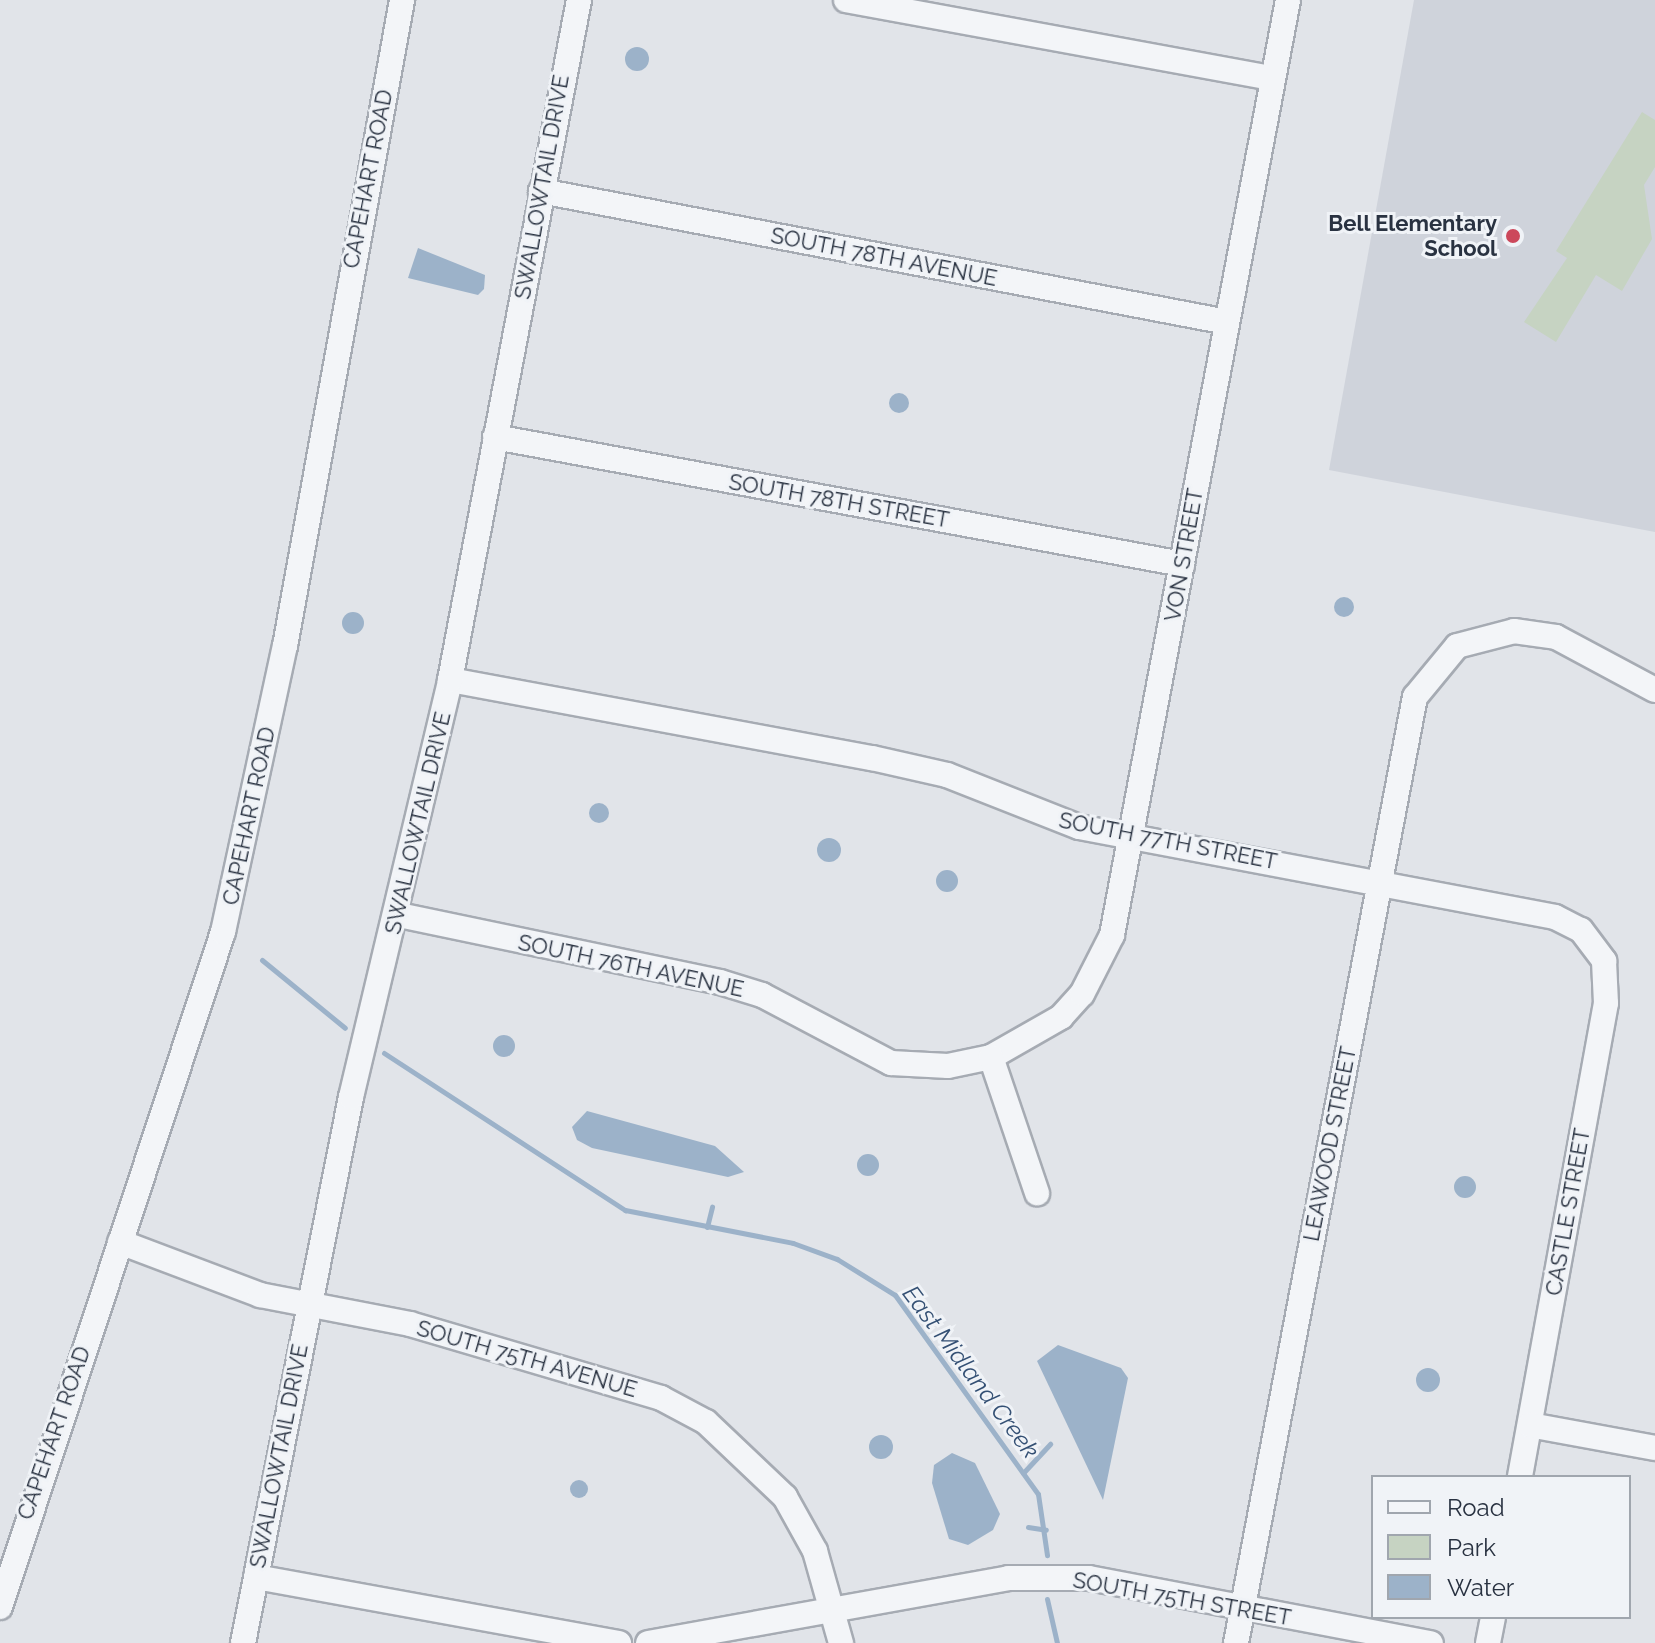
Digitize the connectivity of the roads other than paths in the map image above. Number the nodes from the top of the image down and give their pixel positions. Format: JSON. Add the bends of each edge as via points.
{"nodes":[{"id":1,"x":402,"y":0,"type":"edge"},
{"id":2,"x":579,"y":0,"type":"edge"},
{"id":3,"x":846,"y":0,"type":"edge"},
{"id":4,"x":1288,"y":0,"type":"edge"},
{"id":5,"x":1273,"y":78,"type":"junction"},
{"id":6,"x":541,"y":191,"type":"junction"},
{"id":7,"x":1227,"y":322,"type":"junction"},
{"id":8,"x":495,"y":437,"type":"junction"},
{"id":9,"x":1182,"y":564,"type":"junction"},
{"id":10,"x":450,"y":680,"type":"junction"},
{"id":11,"x":1655,"y":690,"type":"edge"},
{"id":12,"x":1134,"y":836,"type":"junction"},
{"id":13,"x":1379,"y":882,"type":"junction"},
{"id":14,"x":399,"y":915,"type":"junction"},
{"id":15,"x":1598,"y":949,"type":"joint"},
{"id":16,"x":991,"y":1057,"type":"junction"},
{"id":17,"x":1037,"y":1193,"type":"dead end"},
{"id":18,"x":120,"y":1242,"type":"junction"},
{"id":19,"x":308,"y":1306,"type":"junction"},
{"id":20,"x":1530,"y":1425,"type":"junction"},
{"id":21,"x":1655,"y":1448,"type":"edge"},
{"id":22,"x":1520,"y":1475,"type":"edge"},
{"id":23,"x":256,"y":1577,"type":"junction"},
{"id":24,"x":0,"y":1607,"type":"edge"},
{"id":25,"x":1243,"y":1608,"type":"junction"},
{"id":26,"x":837,"y":1611,"type":"junction"},
{"id":27,"x":1493,"y":1619,"type":"edge"},
{"id":28,"x":243,"y":1643,"type":"edge"},
{"id":29,"x":619,"y":1643,"type":"edge"},
{"id":30,"x":648,"y":1643,"type":"edge"},
{"id":31,"x":841,"y":1643,"type":"edge"},
{"id":32,"x":1236,"y":1643,"type":"edge"},
{"id":33,"x":1431,"y":1643,"type":"edge"},
{"id":34,"x":1488,"y":1643,"type":"edge"}],
"edges":[{"from":1,"to":18,"type":"street","name":"CAPEHART ROAD","via":[[260,772],[223,932]]},
{"from":2,"to":6,"type":"street","name":"SWALLOWTAIL DRIVE"},
{"from":3,"to":5,"type":"street"},
{"from":4,"to":5,"type":"street","name":"VON STREET"},
{"from":5,"to":7,"type":"street","name":"VON STREET"},
{"from":6,"to":7,"type":"street","name":"SOUTH 78TH AVENUE"},
{"from":6,"to":8,"type":"street","name":"SWALLOWTAIL DRIVE"},
{"from":7,"to":9,"type":"street","name":"VON STREET"},
{"from":8,"to":9,"type":"street","name":"SOUTH 78TH STREET"},
{"from":8,"to":10,"type":"street","name":"SWALLOWTAIL DRIVE"},
{"from":9,"to":12,"type":"street","name":"VON STREET"},
{"from":10,"to":12,"type":"street","name":"SOUTH 77TH STREET","via":[[947,775],[1057,820]]},
{"from":10,"to":14,"type":"street","name":"SWALLOWTAIL DRIVE"},
{"from":11,"to":13,"type":"street","name":"LEAWOOD STREET","via":[[1544,634],[1483,635],[1446,656],[1409,714]]},
{"from":12,"to":13,"type":"street","name":"SOUTH 77TH STREET"},
{"from":12,"to":16,"type":"street","name":"VON STREET","via":[[1112,935],[1082,994],[1027,1042]]},
{"from":13,"to":15,"type":"street","name":"SOUTH 77TH STREET","via":[[1555,917]]},
{"from":13,"to":25,"type":"street","name":"LEAWOOD STREET"},
{"from":14,"to":16,"type":"street","name":"SOUTH 76TH AVENUE","via":[[720,982],[762,995],[891,1063],[948,1066]]},
{"from":14,"to":19,"type":"street","name":"SWALLOWTAIL DRIVE"},
{"from":15,"to":20,"type":"street","name":"CASTLE STREET","via":[[1606,1003]]},
{"from":16,"to":17,"type":"street"},
{"from":18,"to":19,"type":"street","name":"SOUTH 75TH AVENUE"},
{"from":18,"to":24,"type":"street","name":"CAPEHART ROAD"},
{"from":19,"to":23,"type":"street","name":"SWALLOWTAIL DRIVE"},
{"from":19,"to":26,"type":"street","name":"SOUTH 75TH AVENUE","via":[[410,1324],[661,1398],[706,1422],[785,1497]]},
{"from":20,"to":21,"type":"street"},
{"from":20,"to":22,"type":"street","name":"CASTLE STREET"},
{"from":23,"to":28,"type":"street","name":"SWALLOWTAIL DRIVE"},
{"from":23,"to":29,"type":"street"},
{"from":25,"to":26,"type":"street","name":"SOUTH 75TH STREET","via":[[1089,1578],[1008,1578]]},
{"from":25,"to":32,"type":"street","name":"LEAWOOD STREET"},
{"from":25,"to":33,"type":"street","name":"SOUTH 75TH STREET"},
{"from":26,"to":30,"type":"street","name":"SOUTH 75TH STREET"},
{"from":26,"to":31,"type":"street"},
{"from":27,"to":34,"type":"street"}]}
